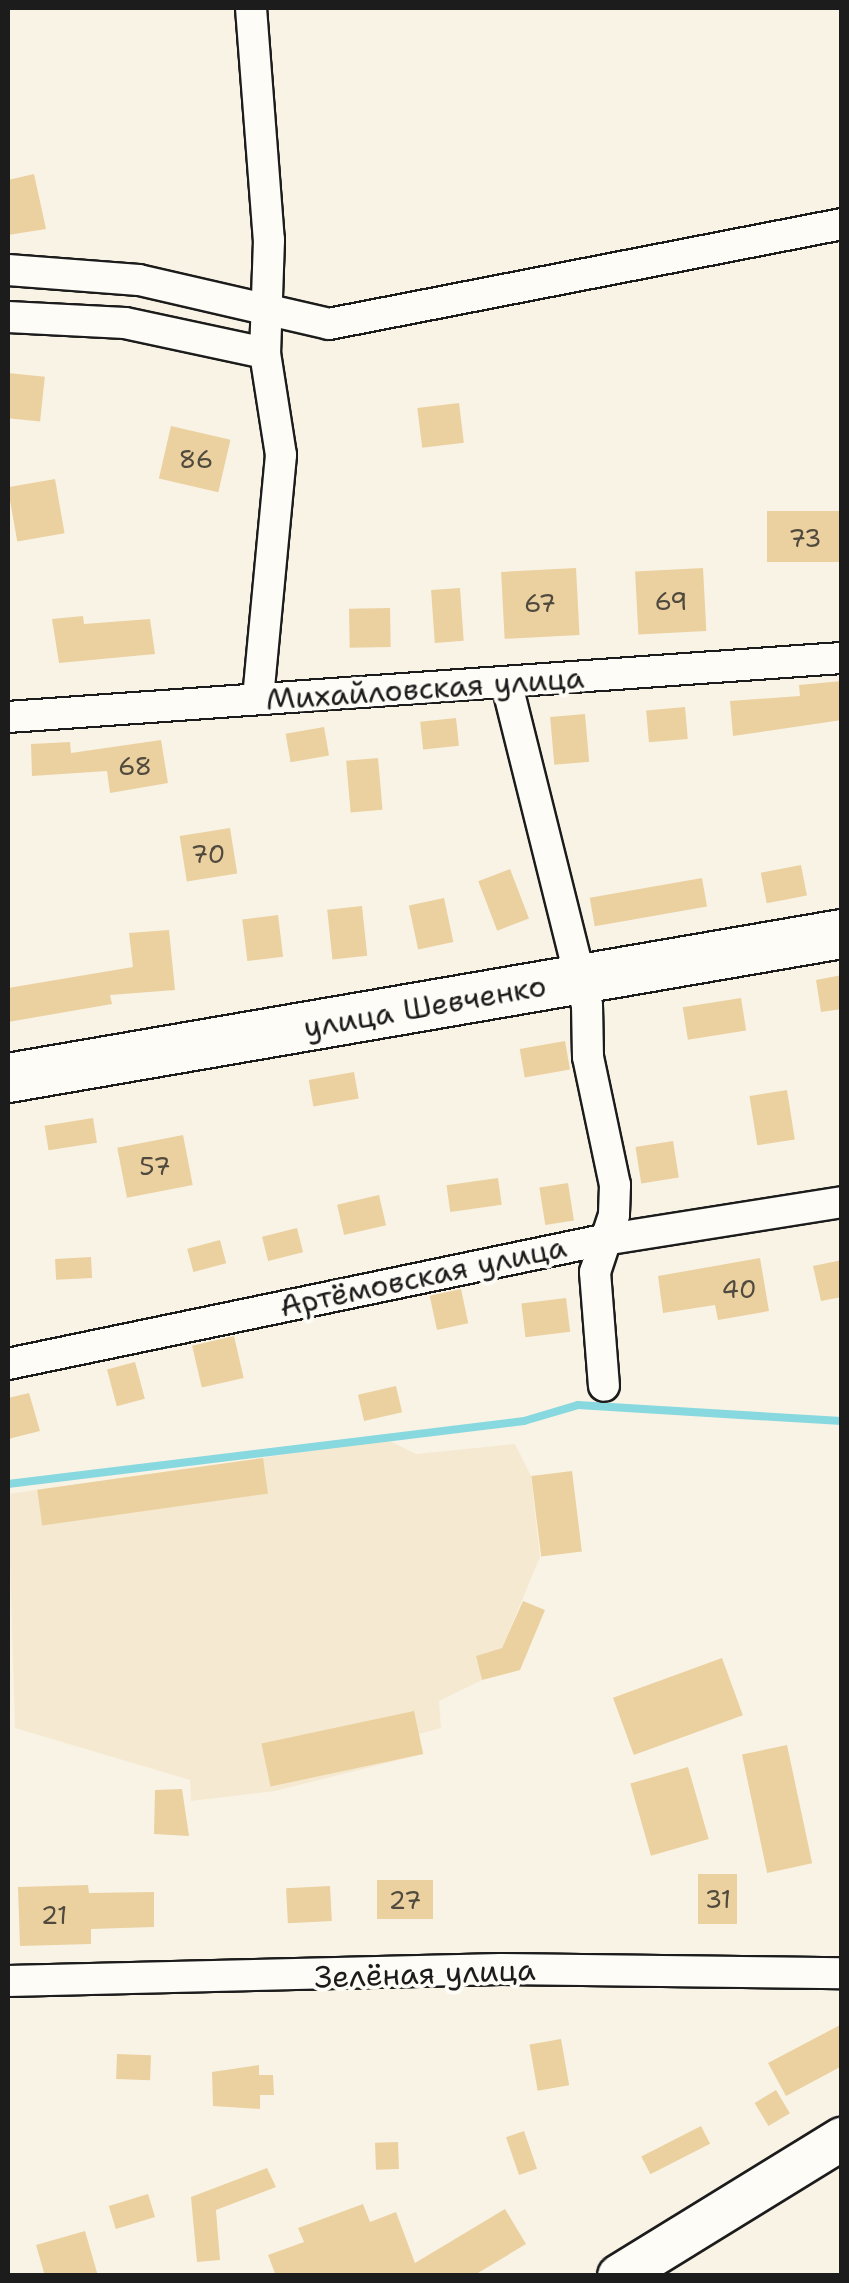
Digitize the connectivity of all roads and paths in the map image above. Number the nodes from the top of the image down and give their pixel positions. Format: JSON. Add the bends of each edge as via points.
{"nodes":[{"id":1,"x":250,"y":8,"type":"edge"},
{"id":2,"x":842,"y":224,"type":"edge"},
{"id":3,"x":8,"y":270,"type":"edge"},
{"id":4,"x":266,"y":308,"type":"junction"},
{"id":5,"x":8,"y":317,"type":"edge"},
{"id":6,"x":266,"y":353,"type":"junction"},
{"id":7,"x":842,"y":658,"type":"edge"},
{"id":8,"x":508,"y":685,"type":"junction"},
{"id":9,"x":258,"y":699,"type":"junction"},
{"id":10,"x":8,"y":717,"type":"edge"},
{"id":11,"x":842,"y":934,"type":"edge"},
{"id":12,"x":581,"y":981,"type":"junction"},
{"id":13,"x":8,"y":1078,"type":"edge"},
{"id":14,"x":842,"y":1202,"type":"edge"},
{"id":15,"x":602,"y":1240,"type":"junction"},
{"id":16,"x":8,"y":1364,"type":"edge"},
{"id":17,"x":604,"y":1386,"type":"dead end"},
{"id":18,"x":842,"y":1973,"type":"edge"},
{"id":19,"x":8,"y":1981,"type":"edge"},
{"id":20,"x":842,"y":2139,"type":"edge"},
{"id":21,"x":619,"y":2276,"type":"edge"}],
"edges":[{"from":1,"to":4,"type":"street","via":[[269,240]]},
{"from":2,"to":4,"type":"street","via":[[329,324]]},
{"from":3,"to":4,"type":"street","via":[[138,280]]},
{"from":4,"to":6,"type":"street"},
{"from":5,"to":6,"type":"street","via":[[125,323]]},
{"from":6,"to":9,"type":"street","via":[[281,455]]},
{"from":7,"to":8,"type":"street","name":"Михайловская улица"},
{"from":8,"to":9,"type":"street","name":"Михайловская улица"},
{"from":8,"to":12,"type":"street"},
{"from":9,"to":10,"type":"street","name":"Михайловская улица"},
{"from":11,"to":12,"type":"main road","name":"улица Шевченко"},
{"from":12,"to":13,"type":"main road","name":"улица Шевченко"},
{"from":12,"to":15,"type":"street","via":[[615,1185],[614,1215]]},
{"from":14,"to":15,"type":"street","name":"Артёмовская улица"},
{"from":15,"to":16,"type":"street","name":"Артёмовская улица"},
{"from":15,"to":17,"type":"street","via":[[595,1272]]},
{"from":18,"to":19,"type":"street","name":"Зелёная улица","via":[[501,1969]]},
{"from":20,"to":21,"type":"main road"}]}
